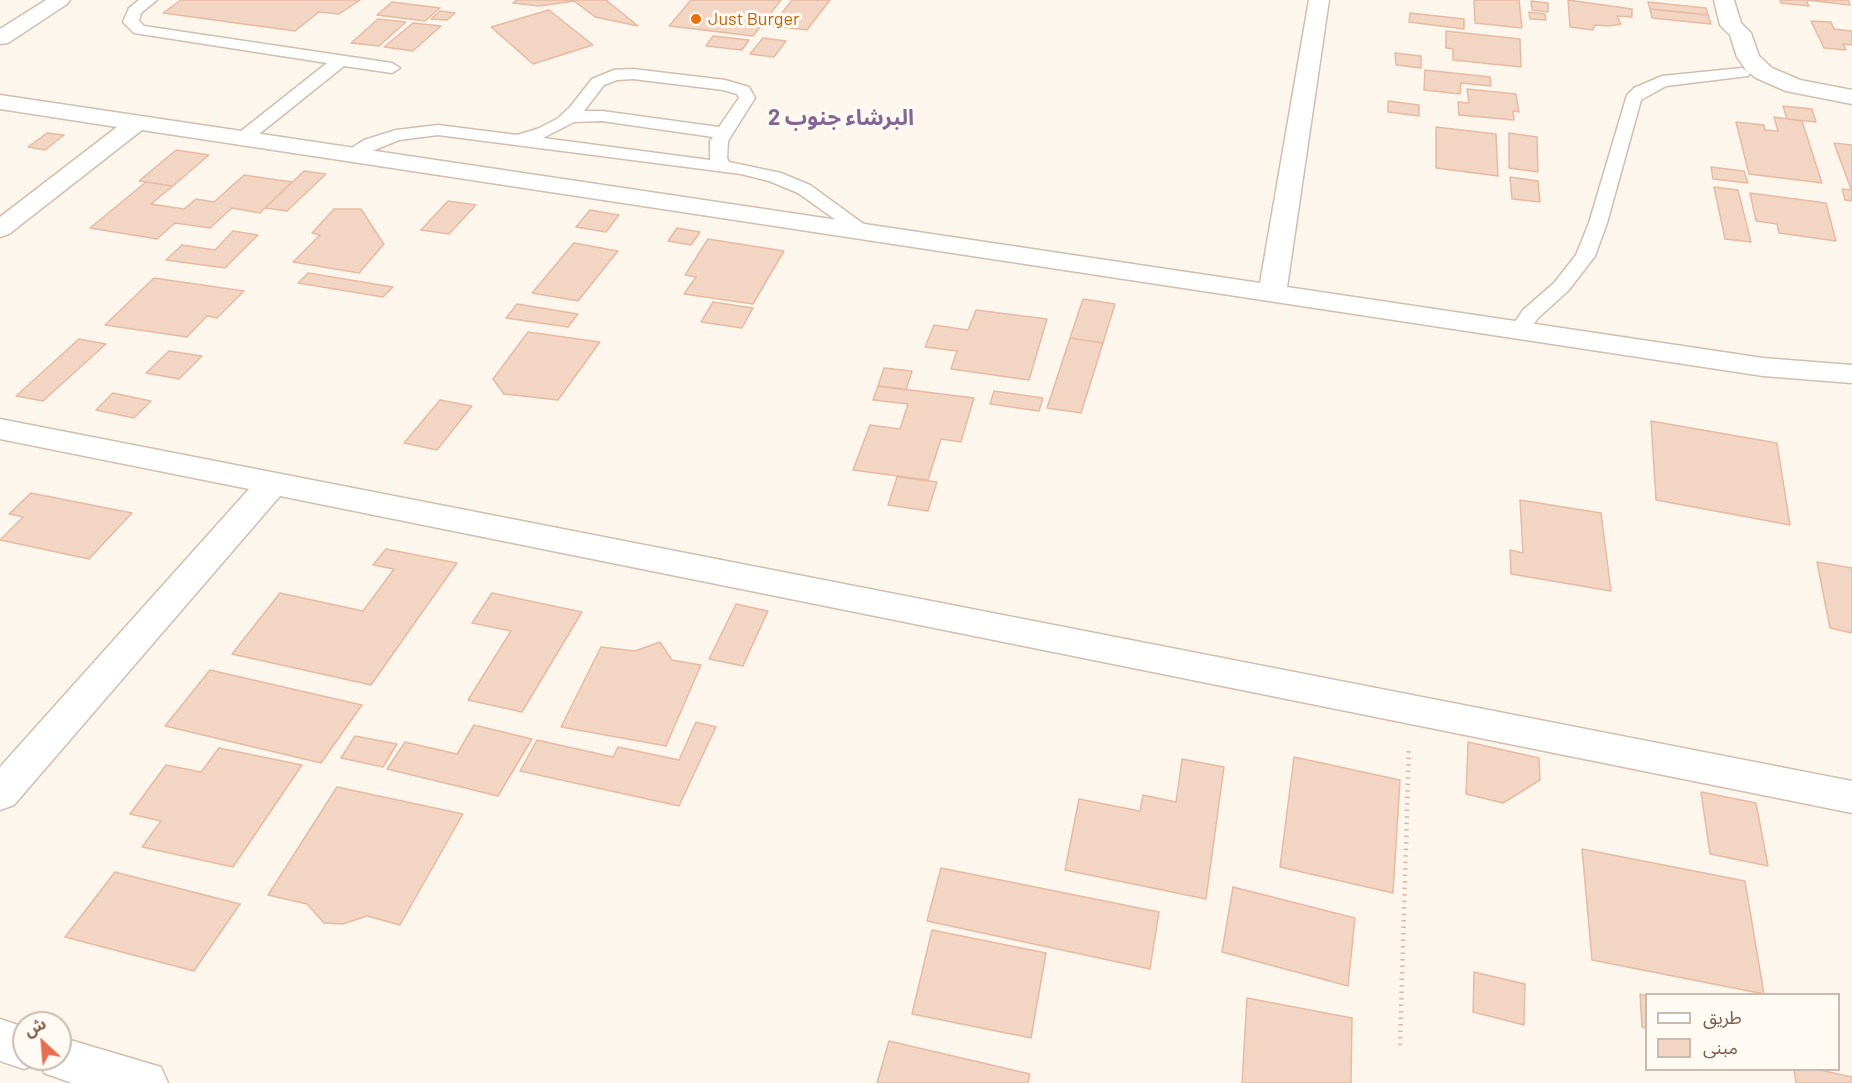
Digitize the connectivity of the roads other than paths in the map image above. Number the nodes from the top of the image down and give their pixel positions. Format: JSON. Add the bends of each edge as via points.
{"nodes":[{"id":1,"x":60,"y":0,"type":"edge"},
{"id":2,"x":149,"y":0,"type":"edge"},
{"id":3,"x":1320,"y":0,"type":"edge"},
{"id":4,"x":1724,"y":0,"type":"edge"},
{"id":5,"x":1731,"y":25,"type":"junction"},
{"id":6,"x":0,"y":39,"type":"edge"},
{"id":7,"x":339,"y":61,"type":"junction"},
{"id":8,"x":392,"y":68,"type":"dead end"},
{"id":9,"x":1742,"y":73,"type":"junction"},
{"id":10,"x":1852,"y":97,"type":"edge"},
{"id":11,"x":0,"y":102,"type":"edge"},
{"id":12,"x":1852,"y":104,"type":"edge"},
{"id":13,"x":571,"y":117,"type":"junction"},
{"id":14,"x":137,"y":123,"type":"junction"},
{"id":15,"x":725,"y":133,"type":"junction"},
{"id":16,"x":242,"y":139,"type":"junction"},
{"id":17,"x":517,"y":139,"type":"junction"},
{"id":18,"x":350,"y":155,"type":"junction"},
{"id":19,"x":723,"y":166,"type":"junction"},
{"id":20,"x":0,"y":229,"type":"edge"},
{"id":21,"x":867,"y":233,"type":"junction"},
{"id":22,"x":1272,"y":294,"type":"junction"},
{"id":23,"x":1519,"y":331,"type":"junction"},
{"id":24,"x":1763,"y":368,"type":"junction"},
{"id":25,"x":1852,"y":374,"type":"edge"},
{"id":26,"x":1852,"y":387,"type":"edge"},
{"id":27,"x":0,"y":429,"type":"edge"},
{"id":28,"x":273,"y":483,"type":"junction"},
{"id":29,"x":0,"y":794,"type":"edge"},
{"id":30,"x":1852,"y":797,"type":"edge"},
{"id":31,"x":72,"y":1062,"type":"edge"},
{"id":32,"x":145,"y":1083,"type":"edge"}],
"edges":[{"from":1,"to":6,"type":"street"},
{"from":2,"to":7,"type":"lane","via":[[134,11],[131,22],[139,30]]},
{"from":3,"to":22,"type":"street"},
{"from":4,"to":5,"type":"street"},
{"from":5,"to":9,"type":"street","via":[[1728,35]]},
{"from":5,"to":10,"type":"street","via":[[1740,33],[1748,57],[1764,73],[1803,88]]},
{"from":7,"to":8,"type":"lane"},
{"from":7,"to":16,"type":"lane"},
{"from":9,"to":12,"type":"street","via":[[1781,93]]},
{"from":9,"to":23,"type":"lane","via":[[1662,81],[1640,92],[1634,99],[1586,256],[1561,287],[1530,314]]},
{"from":11,"to":14,"type":"street"},
{"from":13,"to":15,"type":"lane","via":[[602,116]]},
{"from":13,"to":15,"type":"lane","via":[[602,79],[633,74],[743,91],[746,102]]},
{"from":13,"to":17,"type":"lane","via":[[543,133]]},
{"from":14,"to":16,"type":"street"},
{"from":14,"to":20,"type":"street"},
{"from":15,"to":19,"type":"lane","via":[[717,149]]},
{"from":16,"to":18,"type":"street"},
{"from":17,"to":18,"type":"lane","via":[[424,130],[382,138]]},
{"from":17,"to":19,"type":"lane"},
{"from":18,"to":21,"type":"street"},
{"from":19,"to":21,"type":"lane","via":[[790,183]]},
{"from":21,"to":22,"type":"street"},
{"from":22,"to":23,"type":"street"},
{"from":23,"to":24,"type":"street"},
{"from":24,"to":25,"type":"street"},
{"from":24,"to":26,"type":"street"},
{"from":27,"to":28,"type":"street"},
{"from":28,"to":29,"type":"street"},
{"from":28,"to":30,"type":"street"},
{"from":31,"to":32,"type":"street"}]}
